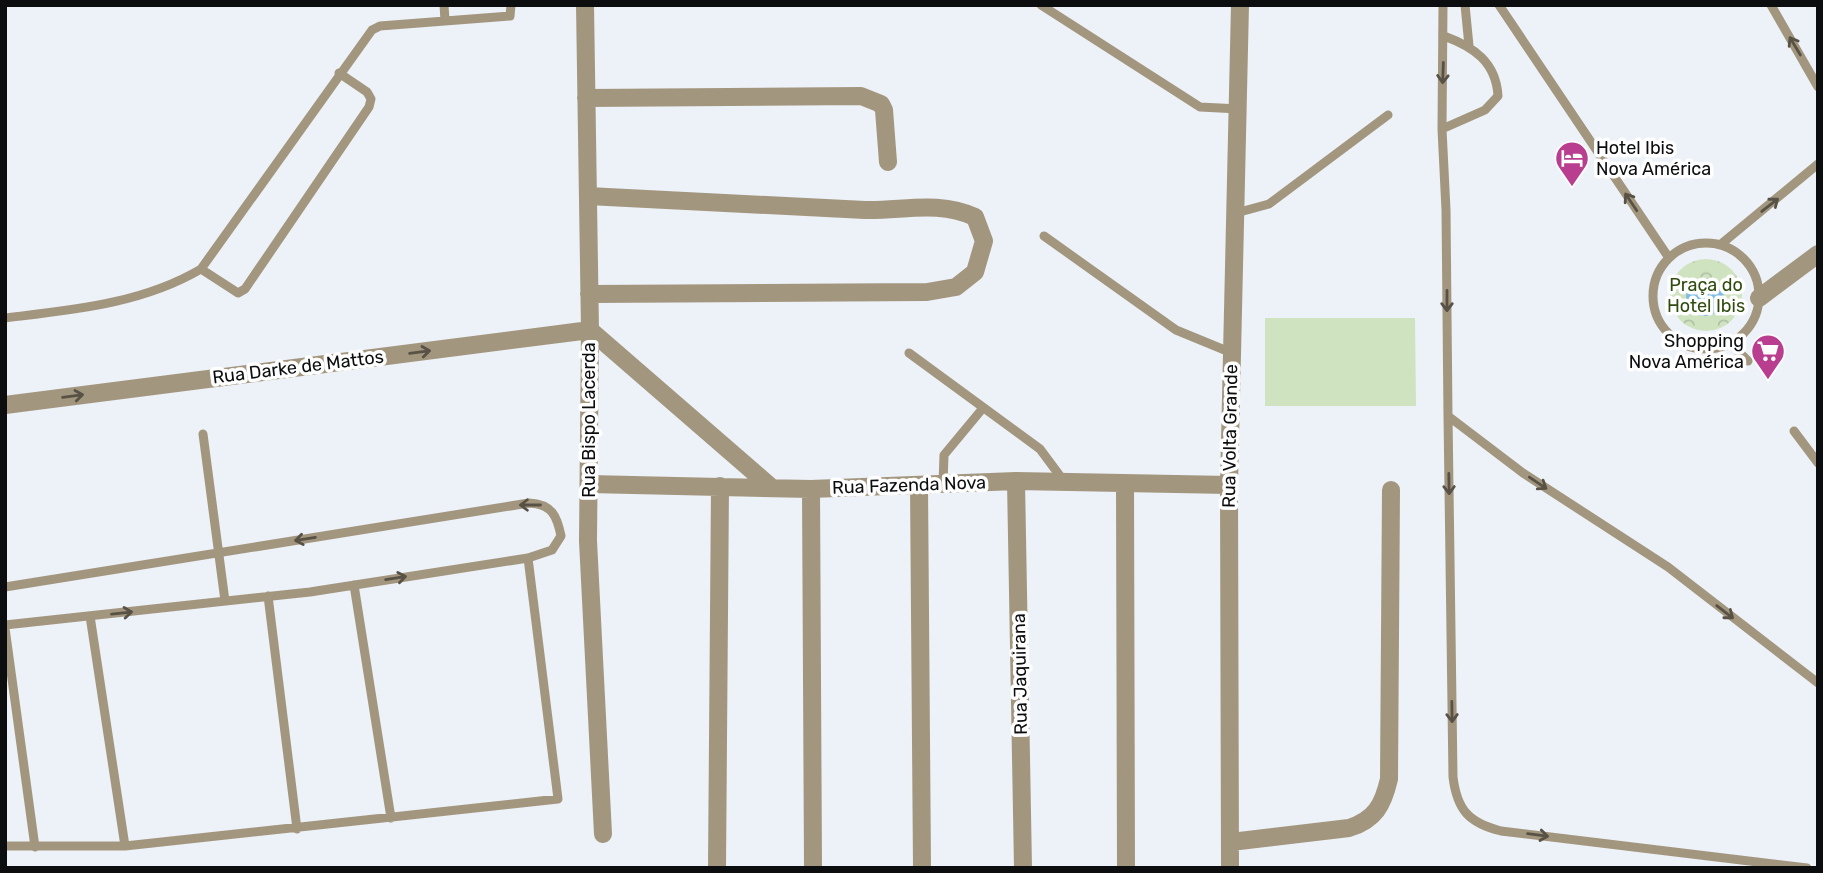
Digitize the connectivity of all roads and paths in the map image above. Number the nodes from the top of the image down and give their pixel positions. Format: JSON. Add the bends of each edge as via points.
{"nodes":[{"id":1,"x":444,"y":5,"type":"edge"},
{"id":2,"x":510,"y":5,"type":"edge"},
{"id":3,"x":585,"y":5,"type":"edge"},
{"id":4,"x":1041,"y":5,"type":"edge"},
{"id":5,"x":1240,"y":5,"type":"edge"},
{"id":6,"x":1443,"y":5,"type":"edge"},
{"id":7,"x":1465,"y":5,"type":"edge"},
{"id":8,"x":1499,"y":5,"type":"edge"},
{"id":9,"x":1771,"y":5,"type":"edge"},
{"id":10,"x":445,"y":21,"type":"junction"},
{"id":11,"x":1444,"y":36,"type":"junction"},
{"id":12,"x":1469,"y":46,"type":"junction"},
{"id":13,"x":339,"y":73,"type":"junction"},
{"id":14,"x":1818,"y":87,"type":"edge"},
{"id":15,"x":586,"y":98,"type":"junction"},
{"id":16,"x":1239,"y":109,"type":"junction"},
{"id":17,"x":1388,"y":115,"type":"dead end"},
{"id":18,"x":1442,"y":129,"type":"junction"},
{"id":19,"x":888,"y":162,"type":"dead end"},
{"id":20,"x":1818,"y":164,"type":"edge"},
{"id":21,"x":588,"y":196,"type":"junction"},
{"id":22,"x":1236,"y":213,"type":"junction"},
{"id":23,"x":1044,"y":236,"type":"dead end"},
{"id":24,"x":1720,"y":245,"type":"junction"},
{"id":25,"x":1818,"y":254,"type":"edge"},
{"id":26,"x":1669,"y":258,"type":"junction"},
{"id":27,"x":201,"y":269,"type":"junction"},
{"id":28,"x":589,"y":294,"type":"junction"},
{"id":29,"x":1759,"y":298,"type":"junction"},
{"id":30,"x":5,"y":318,"type":"edge"},
{"id":31,"x":590,"y":330,"type":"junction"},
{"id":32,"x":1730,"y":343,"type":"junction"},
{"id":33,"x":909,"y":352,"type":"dead end"},
{"id":34,"x":1232,"y":353,"type":"junction"},
{"id":35,"x":1748,"y":361,"type":"dead end"},
{"id":36,"x":5,"y":405,"type":"edge"},
{"id":37,"x":984,"y":408,"type":"junction"},
{"id":38,"x":1448,"y":416,"type":"junction"},
{"id":39,"x":1794,"y":431,"type":"dead end"},
{"id":40,"x":203,"y":434,"type":"dead end"},
{"id":41,"x":1818,"y":463,"type":"edge"},
{"id":42,"x":1016,"y":481,"type":"junction"},
{"id":43,"x":1064,"y":482,"type":"junction"},
{"id":44,"x":1125,"y":483,"type":"junction"},
{"id":45,"x":589,"y":484,"type":"junction"},
{"id":46,"x":943,"y":484,"type":"junction"},
{"id":47,"x":919,"y":485,"type":"junction"},
{"id":48,"x":1229,"y":485,"type":"junction"},
{"id":49,"x":720,"y":486,"type":"junction"},
{"id":50,"x":771,"y":487,"type":"junction"},
{"id":51,"x":811,"y":489,"type":"junction"},
{"id":52,"x":1391,"y":490,"type":"dead end"},
{"id":53,"x":219,"y":553,"type":"junction"},
{"id":54,"x":528,"y":558,"type":"junction"},
{"id":55,"x":355,"y":585,"type":"junction"},
{"id":56,"x":5,"y":587,"type":"edge"},
{"id":57,"x":268,"y":596,"type":"junction"},
{"id":58,"x":225,"y":601,"type":"junction"},
{"id":59,"x":90,"y":616,"type":"junction"},
{"id":60,"x":5,"y":627,"type":"edge"},
{"id":61,"x":1818,"y":683,"type":"edge"},
{"id":62,"x":391,"y":818,"type":"junction"},
{"id":63,"x":298,"y":829,"type":"junction"},
{"id":64,"x":603,"y":834,"type":"dead end"},
{"id":65,"x":1231,"y":842,"type":"junction"},
{"id":66,"x":5,"y":846,"type":"edge"},
{"id":67,"x":125,"y":846,"type":"junction"},
{"id":68,"x":35,"y":847,"type":"junction"},
{"id":69,"x":717,"y":868,"type":"edge"},
{"id":70,"x":813,"y":868,"type":"edge"},
{"id":71,"x":922,"y":868,"type":"edge"},
{"id":72,"x":1023,"y":868,"type":"edge"},
{"id":73,"x":1126,"y":868,"type":"edge"},
{"id":74,"x":1230,"y":868,"type":"edge"},
{"id":75,"x":1807,"y":868,"type":"edge"}],
"edges":[{"from":1,"to":10,"type":"lane"},
{"from":2,"to":10,"type":"lane","via":[[510,16]]},
{"from":3,"to":15,"type":"street","name":"Rua Bispo Lacerda"},
{"from":4,"to":16,"type":"lane","via":[[1200,107]]},
{"from":5,"to":16,"type":"street","name":"Rua Volta Grande"},
{"from":6,"to":11,"type":"lane"},
{"from":7,"to":12,"type":"lane"},
{"from":26,"to":8,"type":"lane","one_way":true},
{"from":14,"to":9,"type":"lane","one_way":true},
{"from":10,"to":13,"type":"lane","via":[[380,26]]},
{"from":11,"to":12,"type":"lane"},
{"from":11,"to":18,"type":"lane","one_way":true},
{"from":12,"to":18,"type":"lane","via":[[1492,69],[1498,96],[1485,110]]},
{"from":13,"to":27,"type":"lane"},
{"from":13,"to":27,"type":"lane","via":[[367,92],[369,107],[245,289],[232,291]]},
{"from":15,"to":19,"type":"street","via":[[861,96],[881,104],[884,110]]},
{"from":15,"to":21,"type":"street","name":"Rua Bispo Lacerda"},
{"from":16,"to":22,"type":"street","name":"Rua Volta Grande"},
{"from":17,"to":22,"type":"lane","via":[[1269,204]]},
{"from":18,"to":38,"type":"lane","one_way":true},
{"from":24,"to":20,"type":"lane","one_way":true},
{"from":21,"to":28,"type":"street","name":"Rua Bispo Lacerda"},
{"from":21,"to":28,"type":"street","via":[[868,210],[937,206],[975,217],[984,241],[975,272],[956,287],[927,292]]},
{"from":22,"to":34,"type":"street","name":"Rua Volta Grande"},
{"from":23,"to":34,"type":"lane","via":[[1176,330]]},
{"from":24,"to":26,"type":"lane","via":[[1690,246]]},
{"from":24,"to":29,"type":"lane","via":[[1749,265]]},
{"from":25,"to":29,"type":"street"},
{"from":26,"to":32,"type":"lane","via":[[1658,275],[1653,296],[1667,332],[1693,348]]},
{"from":27,"to":30,"type":"lane","via":[[109,304]]},
{"from":28,"to":31,"type":"street","name":"Rua Bispo Lacerda"},
{"from":29,"to":32,"type":"lane","via":[[1751,324]]},
{"from":36,"to":31,"type":"street","name":"Rua Darke de Mattos","one_way":true},
{"from":31,"to":45,"type":"street","name":"Rua Bispo Lacerda"},
{"from":31,"to":50,"type":"street"},
{"from":32,"to":35,"type":"lane"},
{"from":33,"to":37,"type":"lane"},
{"from":34,"to":48,"type":"street","name":"Rua Volta Grande"},
{"from":37,"to":43,"type":"lane","via":[[1040,449]]},
{"from":37,"to":46,"type":"lane","via":[[944,455]]},
{"from":38,"to":61,"type":"lane","one_way":true,"via":[[1523,473],[1668,567]]},
{"from":38,"to":75,"type":"lane","one_way":true,"via":[[1452,778],[1462,811],[1483,827],[1501,831]]},
{"from":39,"to":41,"type":"lane"},
{"from":40,"to":53,"type":"lane"},
{"from":42,"to":43,"type":"street","name":"Rua Fazenda Nova"},
{"from":42,"to":46,"type":"street","name":"Rua Fazenda Nova"},
{"from":42,"to":72,"type":"street","name":"Rua Jaquirana"},
{"from":43,"to":44,"type":"street","name":"Rua Fazenda Nova"},
{"from":44,"to":48,"type":"street","name":"Rua Fazenda Nova"},
{"from":44,"to":73,"type":"street"},
{"from":45,"to":49,"type":"street","name":"Rua Fazenda Nova"},
{"from":45,"to":64,"type":"street","name":"Rua Bispo Lacerda"},
{"from":46,"to":47,"type":"street","name":"Rua Fazenda Nova"},
{"from":47,"to":51,"type":"street","name":"Rua Fazenda Nova"},
{"from":47,"to":71,"type":"street"},
{"from":48,"to":65,"type":"street","name":"Rua Volta Grande"},
{"from":49,"to":50,"type":"street","name":"Rua Fazenda Nova"},
{"from":49,"to":69,"type":"street"},
{"from":50,"to":51,"type":"street","name":"Rua Fazenda Nova"},
{"from":51,"to":70,"type":"street"},
{"from":52,"to":65,"type":"street","via":[[1389,779],[1384,798],[1375,814],[1349,828]]},
{"from":54,"to":53,"type":"lane","one_way":true,"via":[[552,550],[561,536],[557,518],[538,504]]},
{"from":53,"to":56,"type":"lane"},
{"from":53,"to":58,"type":"lane"},
{"from":55,"to":54,"type":"lane","one_way":true},
{"from":54,"to":62,"type":"lane","via":[[558,799]]},
{"from":55,"to":57,"type":"lane"},
{"from":55,"to":62,"type":"lane"},
{"from":57,"to":58,"type":"lane"},
{"from":57,"to":63,"type":"lane"},
{"from":59,"to":58,"type":"lane","one_way":true},
{"from":59,"to":60,"type":"lane"},
{"from":59,"to":67,"type":"lane"},
{"from":60,"to":68,"type":"lane"},
{"from":62,"to":63,"type":"lane"},
{"from":63,"to":67,"type":"lane"},
{"from":65,"to":74,"type":"street","name":"Rua Volta Grande"},
{"from":66,"to":68,"type":"lane"},
{"from":67,"to":68,"type":"lane"}]}
